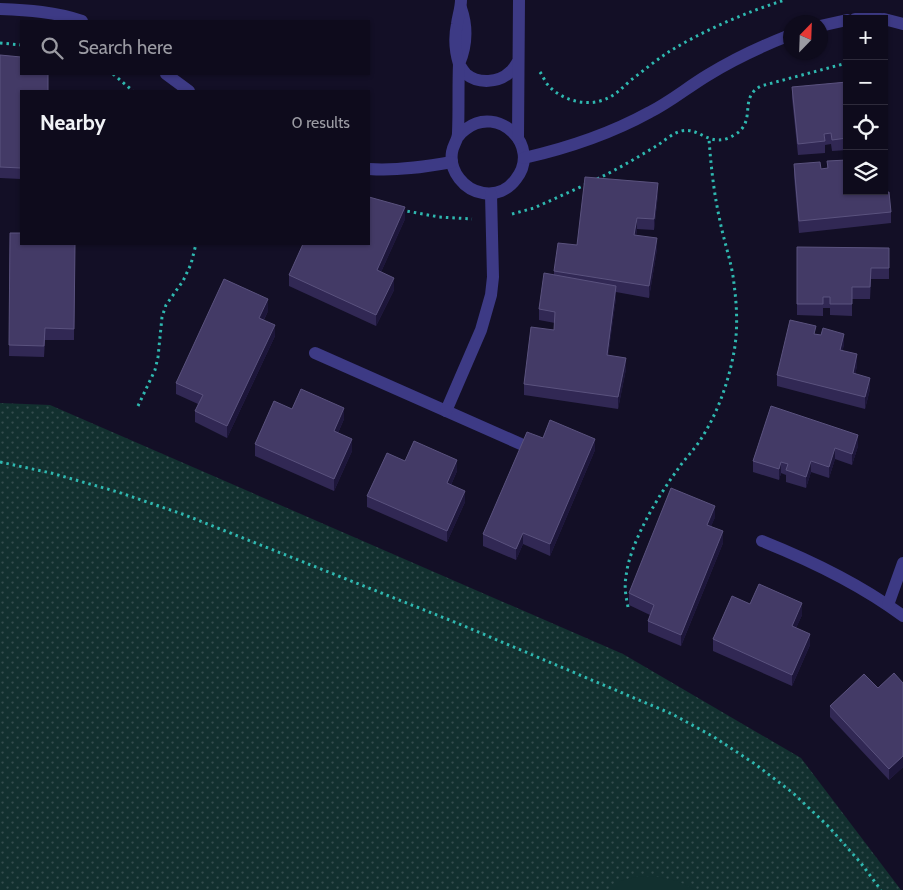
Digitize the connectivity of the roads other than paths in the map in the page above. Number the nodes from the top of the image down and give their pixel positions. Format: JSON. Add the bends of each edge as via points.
{"nodes":[{"id":1,"x":519,"y":0,"type":"edge"},
{"id":2,"x":461,"y":4,"type":"edge"},
{"id":3,"x":0,"y":9,"type":"edge"},
{"id":4,"x":79,"y":20,"type":"edge"},
{"id":5,"x":888,"y":20,"type":"edge"},
{"id":6,"x":843,"y":21,"type":"edge"},
{"id":7,"x":828,"y":24,"type":"edge"},
{"id":8,"x":903,"y":24,"type":"edge"},
{"id":9,"x":783,"y":38,"type":"edge"},
{"id":10,"x":517,"y":63,"type":"junction"},
{"id":11,"x":459,"y":64,"type":"junction"},
{"id":12,"x":167,"y":75,"type":"edge"},
{"id":13,"x":188,"y":90,"type":"edge"},
{"id":14,"x":458,"y":137,"type":"junction"},
{"id":15,"x":518,"y":138,"type":"junction"},
{"id":16,"x":524,"y":158,"type":"junction"},
{"id":17,"x":452,"y":162,"type":"junction"},
{"id":18,"x":370,"y":169,"type":"edge"},
{"id":19,"x":491,"y":194,"type":"junction"},
{"id":20,"x":315,"y":353,"type":"dead end"},
{"id":21,"x":446,"y":412,"type":"junction"},
{"id":22,"x":523,"y":445,"type":"edge"},
{"id":23,"x":762,"y":541,"type":"dead end"},
{"id":24,"x":903,"y":563,"type":"edge"},
{"id":25,"x":888,"y":605,"type":"junction"},
{"id":26,"x":903,"y":616,"type":"edge"}],
"edges":[{"from":1,"to":10,"type":"street"},
{"from":2,"to":11,"type":"street","via":[[455,36]]},
{"from":3,"to":4,"type":"street","via":[[48,13]]},
{"from":5,"to":8,"type":"street"},
{"from":6,"to":7,"type":"street"},
{"from":9,"to":16,"type":"street","via":[[734,60],[680,95],[621,127],[589,140]]},
{"from":10,"to":11,"type":"street","via":[[506,75],[488,81],[466,74]]},
{"from":10,"to":15,"type":"street"},
{"from":11,"to":14,"type":"street"},
{"from":12,"to":13,"type":"street"},
{"from":14,"to":15,"type":"street","via":[[466,128],[488,121],[500,123]]},
{"from":14,"to":17,"type":"street"},
{"from":15,"to":16,"type":"street"},
{"from":16,"to":19,"type":"street","via":[[518,178],[510,186]]},
{"from":17,"to":18,"type":"street","via":[[408,169]]},
{"from":17,"to":19,"type":"street","via":[[461,182],[470,189]]},
{"from":19,"to":21,"type":"street","via":[[491,295],[481,330]]},
{"from":20,"to":21,"type":"street"},
{"from":21,"to":22,"type":"street"},
{"from":23,"to":25,"type":"street","via":[[823,567]]},
{"from":24,"to":25,"type":"street"},
{"from":25,"to":26,"type":"street"}]}
